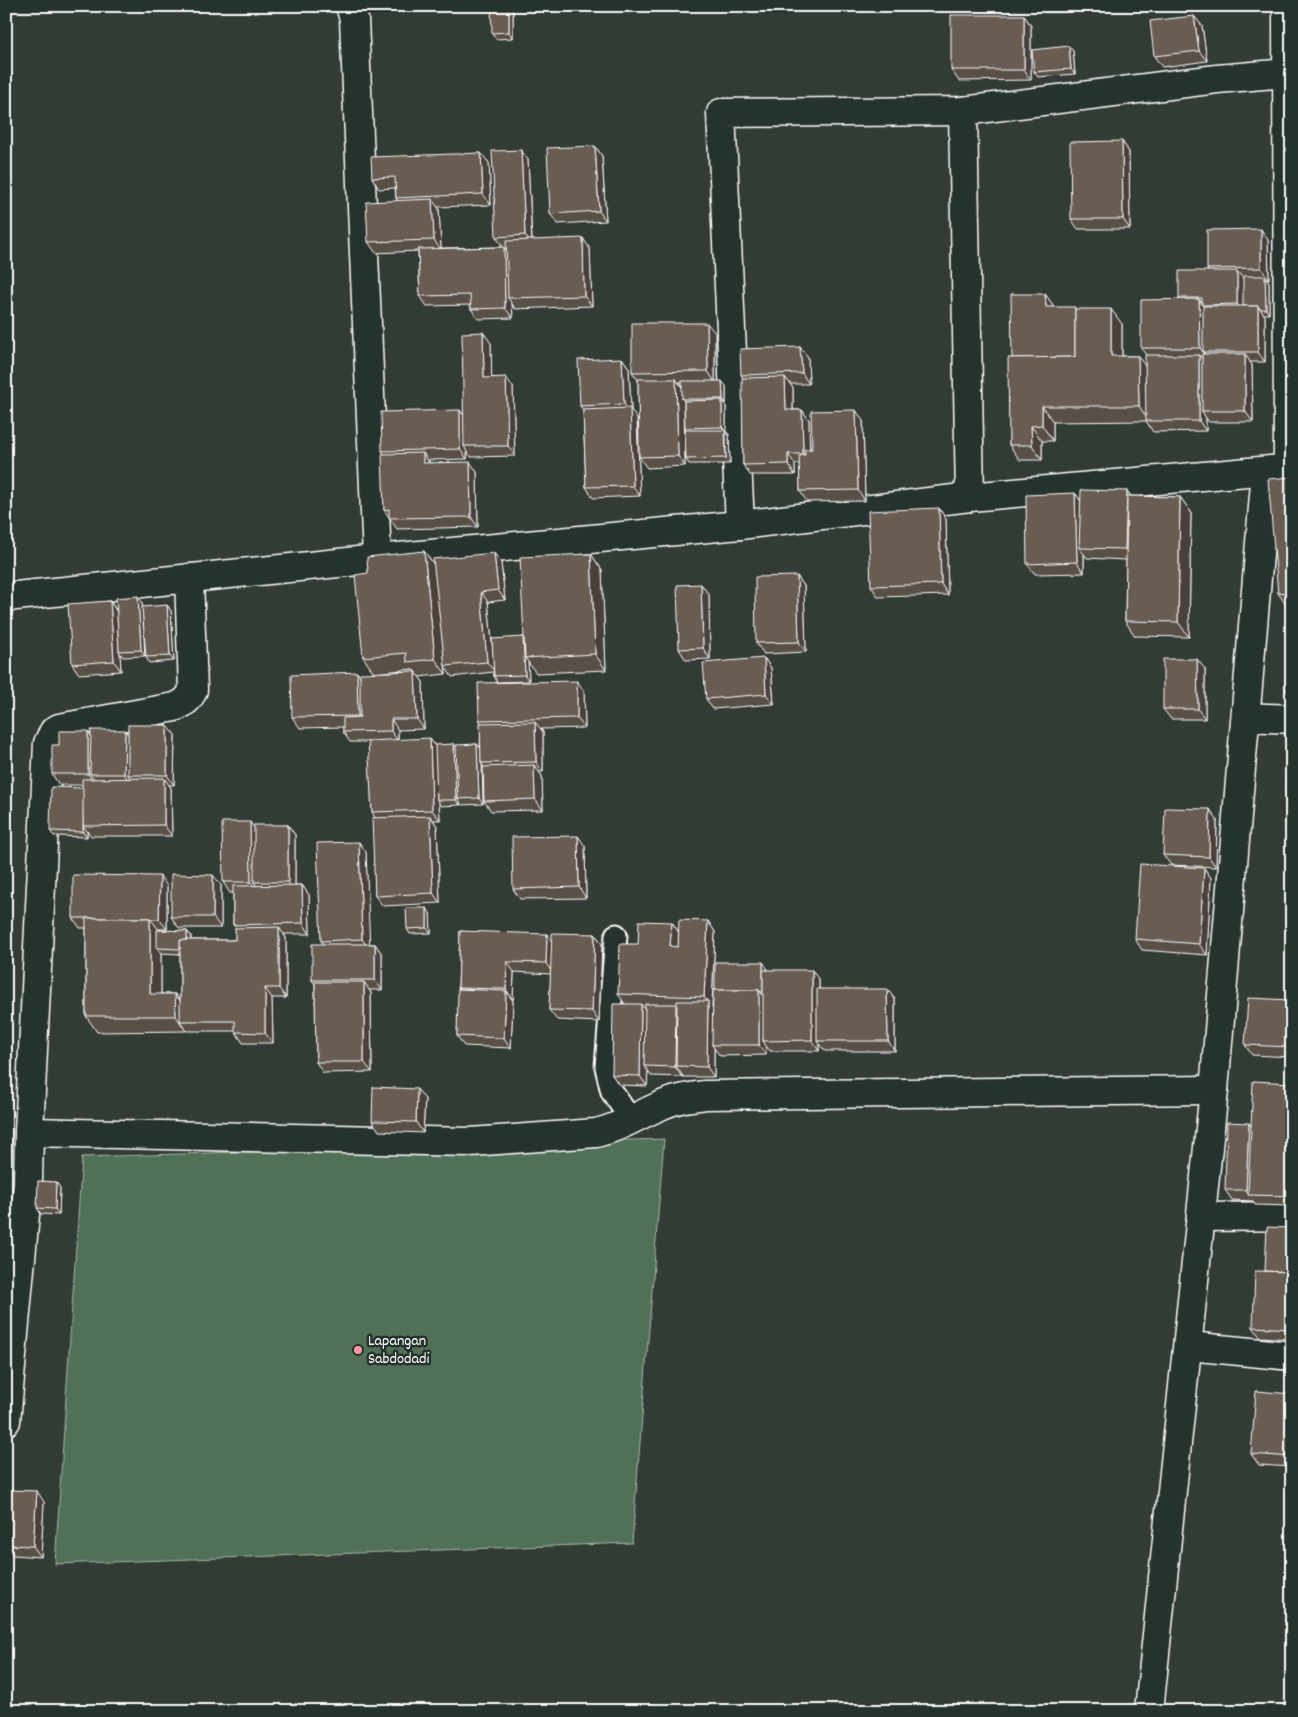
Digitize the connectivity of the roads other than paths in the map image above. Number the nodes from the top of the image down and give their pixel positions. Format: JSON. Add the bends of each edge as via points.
{"nodes":[{"id":1,"x":350,"y":6,"type":"edge"},
{"id":2,"x":1287,"y":6,"type":"edge"},
{"id":3,"x":1289,"y":72,"type":"edge"},
{"id":4,"x":963,"y":111,"type":"junction"},
{"id":5,"x":1282,"y":469,"type":"edge"},
{"id":6,"x":970,"y":497,"type":"junction"},
{"id":7,"x":740,"y":525,"type":"junction"},
{"id":8,"x":377,"y":559,"type":"junction"},
{"id":9,"x":189,"y":578,"type":"junction"},
{"id":10,"x":6,"y":596,"type":"edge"},
{"id":11,"x":1246,"y":717,"type":"junction"},
{"id":12,"x":1292,"y":719,"type":"edge"},
{"id":13,"x":616,"y":935,"type":"dead end"},
{"id":14,"x":1214,"y":1090,"type":"junction"},
{"id":15,"x":632,"y":1121,"type":"junction"},
{"id":16,"x":29,"y":1132,"type":"junction"},
{"id":17,"x":17,"y":1181,"type":"edge"},
{"id":18,"x":1292,"y":1216,"type":"edge"},
{"id":19,"x":1202,"y":1217,"type":"junction"},
{"id":20,"x":1188,"y":1346,"type":"junction"},
{"id":21,"x":1292,"y":1356,"type":"edge"},
{"id":22,"x":6,"y":1420,"type":"edge"},
{"id":23,"x":1148,"y":1711,"type":"edge"}],
"edges":[{"from":1,"to":8,"type":"street","via":[[354,20]]},
{"from":2,"to":3,"type":"street"},
{"from":3,"to":4,"type":"street"},
{"from":3,"to":5,"type":"street"},
{"from":4,"to":6,"type":"street"},
{"from":4,"to":7,"type":"street","via":[[721,113]]},
{"from":5,"to":6,"type":"street"},
{"from":5,"to":11,"type":"street"},
{"from":6,"to":7,"type":"street"},
{"from":7,"to":8,"type":"street"},
{"from":8,"to":9,"type":"street"},
{"from":9,"to":10,"type":"street"},
{"from":9,"to":16,"type":"street","via":[[193,690],[190,697],[175,707],[59,728],[48,743]]},
{"from":11,"to":12,"type":"street"},
{"from":11,"to":14,"type":"street"},
{"from":13,"to":15,"type":"lane","via":[[606,1067],[612,1092]]},
{"from":14,"to":15,"type":"street","via":[[705,1095],[660,1105]]},
{"from":14,"to":19,"type":"street"},
{"from":15,"to":16,"type":"street","via":[[596,1133],[470,1142]]},
{"from":16,"to":17,"type":"street"},
{"from":17,"to":22,"type":"street"},
{"from":18,"to":19,"type":"street"},
{"from":19,"to":20,"type":"street"},
{"from":20,"to":21,"type":"street"},
{"from":20,"to":23,"type":"street"}]}
